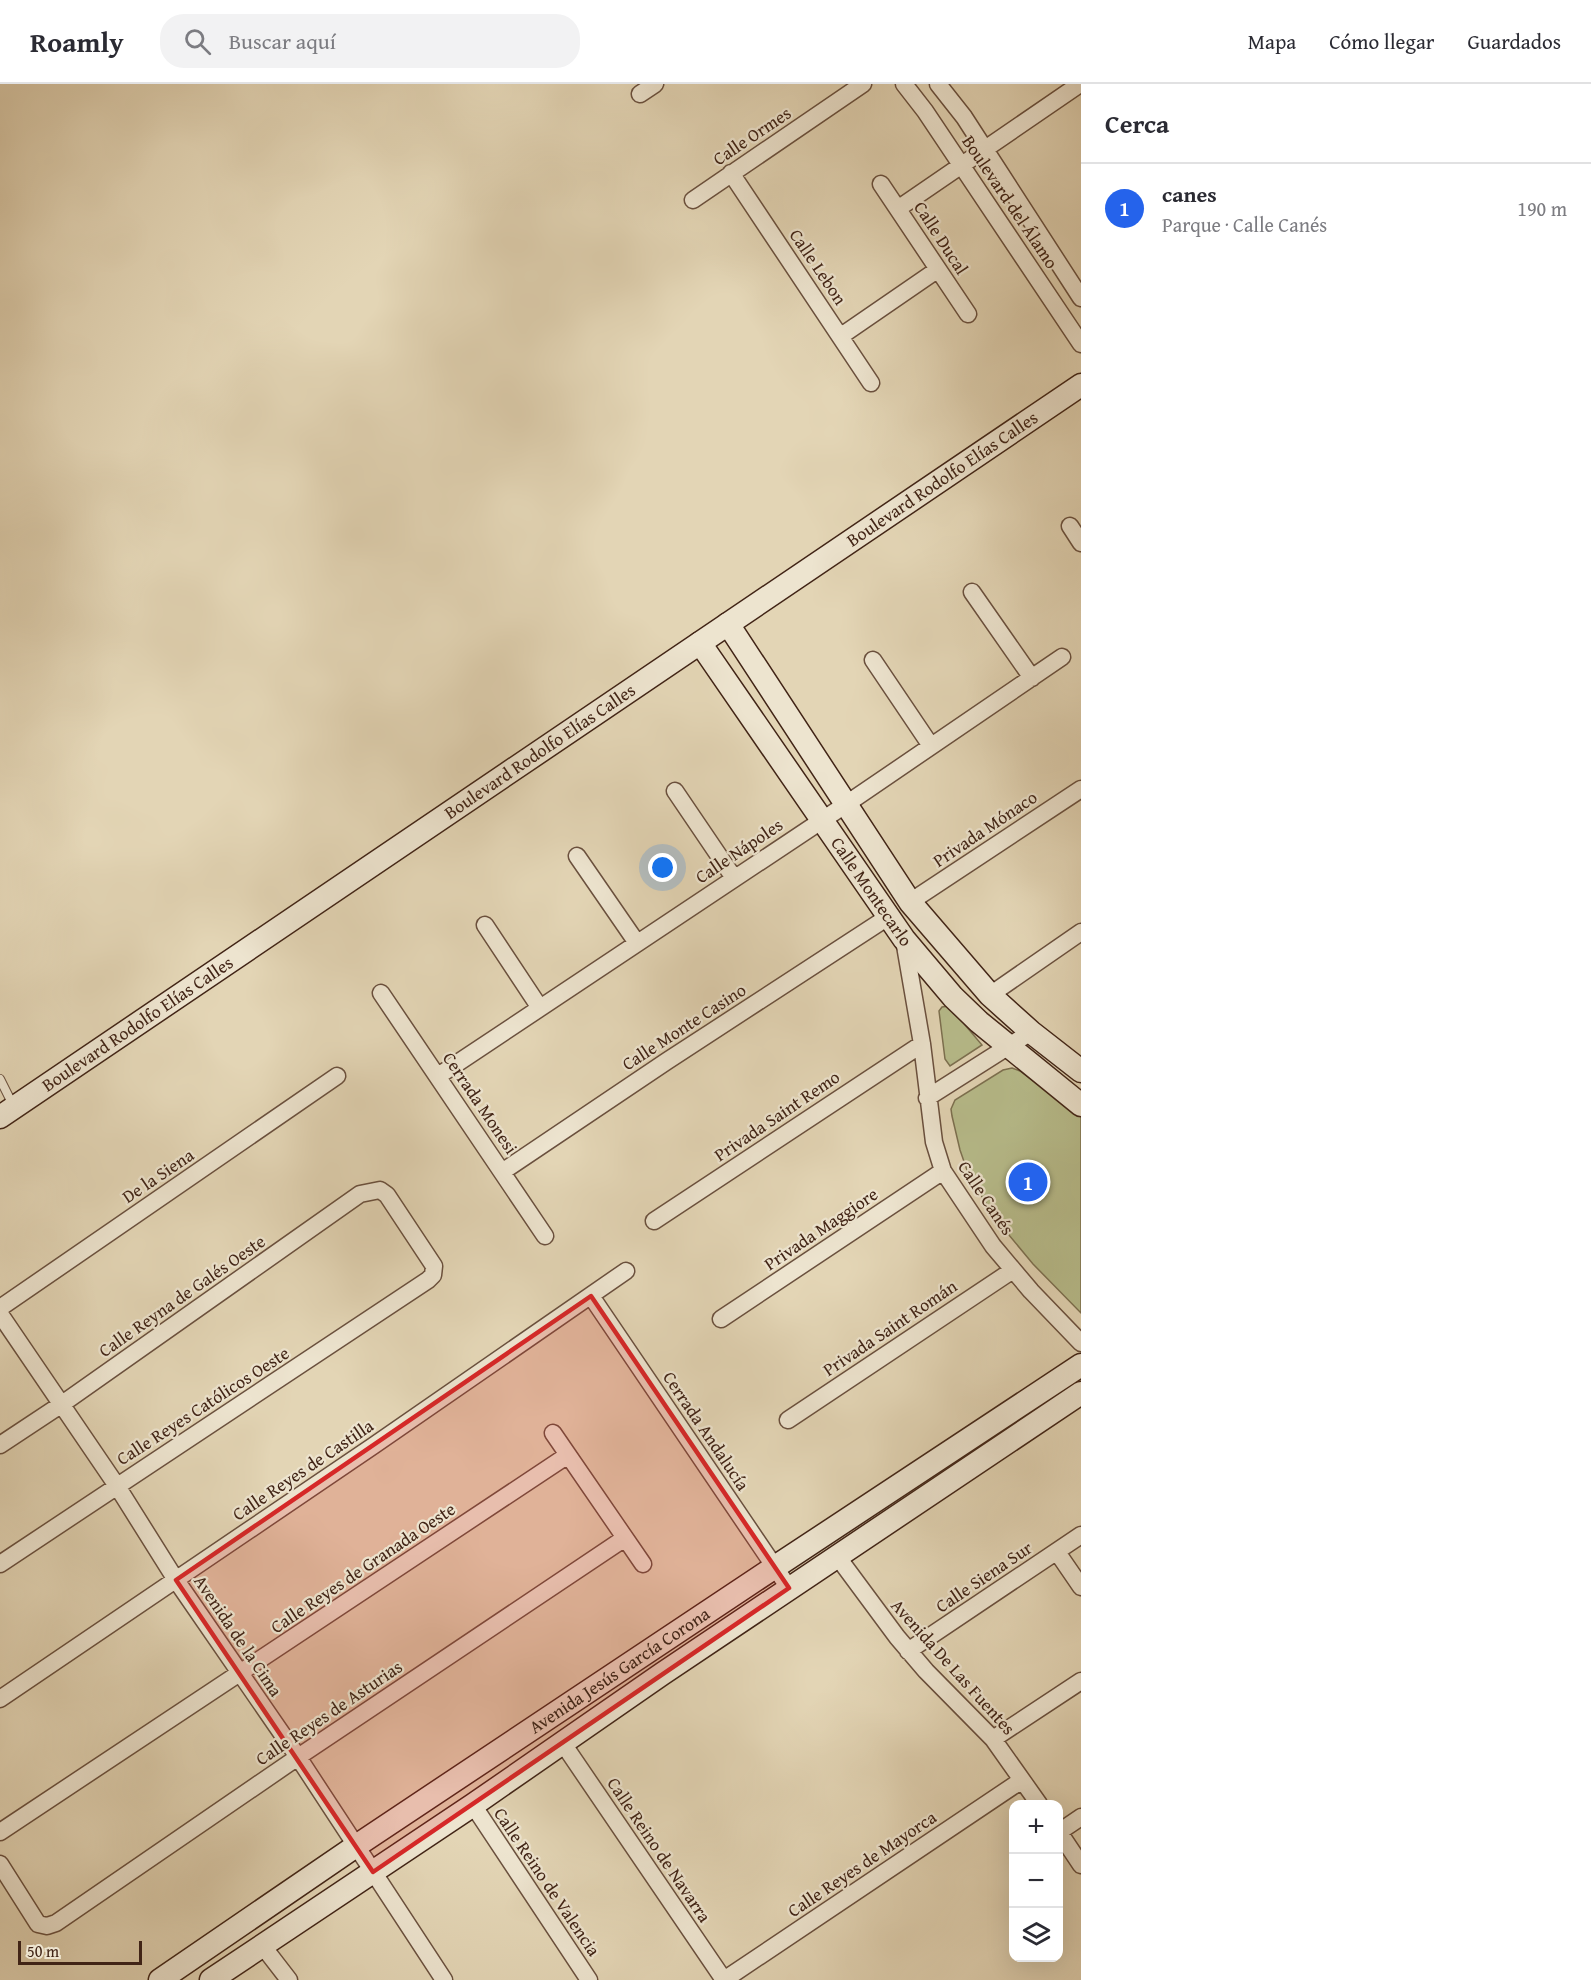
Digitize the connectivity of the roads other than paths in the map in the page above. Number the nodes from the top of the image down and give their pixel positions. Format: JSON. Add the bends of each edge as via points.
{"nodes":[{"id":1,"x":655,"y":84,"type":"edge"},
{"id":2,"x":863,"y":84,"type":"edge"},
{"id":3,"x":904,"y":84,"type":"edge"},
{"id":4,"x":938,"y":84,"type":"edge"},
{"id":5,"x":1080,"y":84,"type":"edge"},
{"id":6,"x":640,"y":94,"type":"dead end"},
{"id":7,"x":985,"y":150,"type":"junction"},
{"id":8,"x":961,"y":166,"type":"junction"},
{"id":9,"x":731,"y":173,"type":"junction"},
{"id":10,"x":881,"y":184,"type":"dead end"},
{"id":11,"x":693,"y":200,"type":"dead end"},
{"id":12,"x":899,"y":208,"type":"junction"},
{"id":13,"x":937,"y":270,"type":"junction"},
{"id":14,"x":1081,"y":298,"type":"edge"},
{"id":15,"x":968,"y":314,"type":"dead end"},
{"id":16,"x":841,"y":336,"type":"junction"},
{"id":17,"x":1081,"y":344,"type":"edge"},
{"id":18,"x":871,"y":383,"type":"dead end"},
{"id":19,"x":1081,"y":385,"type":"edge"},
{"id":20,"x":1070,"y":526,"type":"dead end"},
{"id":21,"x":1081,"y":543,"type":"edge"},
{"id":22,"x":972,"y":592,"type":"dead end"},
{"id":23,"x":728,"y":624,"type":"junction"},
{"id":24,"x":700,"y":644,"type":"junction"},
{"id":25,"x":1062,"y":657,"type":"dead end"},
{"id":26,"x":873,"y":660,"type":"dead end"},
{"id":27,"x":1032,"y":678,"type":"junction"},
{"id":28,"x":931,"y":746,"type":"junction"},
{"id":29,"x":1081,"y":789,"type":"edge"},
{"id":30,"x":675,"y":791,"type":"dead end"},
{"id":31,"x":845,"y":805,"type":"junction"},
{"id":32,"x":820,"y":820,"type":"junction"},
{"id":33,"x":577,"y":856,"type":"dead end"},
{"id":34,"x":734,"y":878,"type":"junction"},
{"id":35,"x":910,"y":902,"type":"junction"},
{"id":36,"x":888,"y":917,"type":"junction"},
{"id":37,"x":485,"y":925,"type":"dead end"},
{"id":38,"x":1081,"y":932,"type":"edge"},
{"id":39,"x":904,"y":939,"type":"junction"},
{"id":40,"x":637,"y":943,"type":"junction"},
{"id":41,"x":381,"y":993,"type":"dead end"},
{"id":42,"x":990,"y":995,"type":"junction"},
{"id":43,"x":540,"y":1008,"type":"junction"},
{"id":44,"x":1031,"y":1032,"type":"junction"},
{"id":45,"x":922,"y":1044,"type":"junction"},
{"id":46,"x":1009,"y":1047,"type":"junction"},
{"id":47,"x":1081,"y":1071,"type":"edge"},
{"id":48,"x":337,"y":1076,"type":"dead end"},
{"id":49,"x":438,"y":1076,"type":"junction"},
{"id":50,"x":0,"y":1079,"type":"edge"},
{"id":51,"x":927,"y":1098,"type":"junction"},
{"id":52,"x":1081,"y":1105,"type":"edge"},
{"id":53,"x":7,"y":1112,"type":"edge"},
{"id":54,"x":943,"y":1171,"type":"junction"},
{"id":55,"x":502,"y":1172,"type":"junction"},
{"id":56,"x":387,"y":1195,"type":"joint"},
{"id":57,"x":654,"y":1221,"type":"dead end"},
{"id":58,"x":545,"y":1236,"type":"dead end"},
{"id":59,"x":626,"y":1270,"type":"dead end"},
{"id":60,"x":1013,"y":1270,"type":"junction"},
{"id":61,"x":591,"y":1296,"type":"junction"},
{"id":62,"x":0,"y":1308,"type":"edge"},
{"id":63,"x":0,"y":1314,"type":"edge"},
{"id":64,"x":721,"y":1319,"type":"dead end"},
{"id":65,"x":1081,"y":1343,"type":"edge"},
{"id":66,"x":1081,"y":1365,"type":"edge"},
{"id":67,"x":1081,"y":1393,"type":"edge"},
{"id":68,"x":62,"y":1404,"type":"junction"},
{"id":69,"x":788,"y":1419,"type":"dead end"},
{"id":70,"x":553,"y":1433,"type":"dead end"},
{"id":71,"x":0,"y":1445,"type":"edge"},
{"id":72,"x":568,"y":1455,"type":"junction"},
{"id":73,"x":117,"y":1486,"type":"junction"},
{"id":74,"x":1081,"y":1535,"type":"edge"},
{"id":75,"x":625,"y":1538,"type":"junction"},
{"id":76,"x":1057,"y":1552,"type":"junction"},
{"id":77,"x":837,"y":1556,"type":"junction"},
{"id":78,"x":0,"y":1564,"type":"edge"},
{"id":79,"x":643,"y":1564,"type":"dead end"},
{"id":80,"x":775,"y":1567,"type":"junction"},
{"id":81,"x":176,"y":1580,"type":"junction"},
{"id":82,"x":1081,"y":1587,"type":"edge"},
{"id":83,"x":789,"y":1588,"type":"junction"},
{"id":84,"x":908,"y":1651,"type":"junction"},
{"id":85,"x":240,"y":1674,"type":"junction"},
{"id":86,"x":1081,"y":1681,"type":"edge"},
{"id":87,"x":0,"y":1699,"type":"edge"},
{"id":88,"x":993,"y":1739,"type":"junction"},
{"id":89,"x":562,"y":1742,"type":"junction"},
{"id":90,"x":298,"y":1757,"type":"junction"},
{"id":91,"x":1022,"y":1780,"type":"junction"},
{"id":92,"x":1036,"y":1800,"type":"edge"},
{"id":93,"x":473,"y":1804,"type":"junction"},
{"id":94,"x":1081,"y":1817,"type":"edge"},
{"id":95,"x":1063,"y":1829,"type":"edge"},
{"id":96,"x":0,"y":1832,"type":"edge"},
{"id":97,"x":1063,"y":1838,"type":"edge"},
{"id":98,"x":356,"y":1846,"type":"junction"},
{"id":99,"x":0,"y":1864,"type":"edge"},
{"id":100,"x":1081,"y":1865,"type":"edge"},
{"id":101,"x":373,"y":1872,"type":"junction"},
{"id":102,"x":262,"y":1945,"type":"junction"},
{"id":103,"x":160,"y":1980,"type":"edge"},
{"id":104,"x":211,"y":1980,"type":"edge"},
{"id":105,"x":289,"y":1980,"type":"edge"},
{"id":106,"x":444,"y":1980,"type":"edge"},
{"id":107,"x":589,"y":1980,"type":"edge"},
{"id":108,"x":724,"y":1980,"type":"edge"}],
"edges":[{"from":1,"to":6,"type":"street"},
{"from":2,"to":9,"type":"street","name":"Calle Ormes"},
{"from":3,"to":8,"type":"street","name":"Boulevard del Álamo"},
{"from":4,"to":7,"type":"street","name":"Boulevard del Álamo"},
{"from":5,"to":7,"type":"street"},
{"from":7,"to":8,"type":"street"},
{"from":7,"to":14,"type":"street","name":"Boulevard del Álamo"},
{"from":8,"to":12,"type":"street"},
{"from":8,"to":17,"type":"street","name":"Boulevard del Álamo"},
{"from":9,"to":11,"type":"street","name":"Calle Ormes"},
{"from":9,"to":16,"type":"street","name":"Calle Lebon"},
{"from":10,"to":12,"type":"street","name":"Calle Ducal"},
{"from":12,"to":13,"type":"street","name":"Calle Ducal"},
{"from":13,"to":15,"type":"street","name":"Calle Ducal"},
{"from":13,"to":16,"type":"street"},
{"from":16,"to":18,"type":"street","name":"Calle Lebon"},
{"from":19,"to":23,"type":"street","name":"Boulevard Rodolfo Elías Calles"},
{"from":20,"to":21,"type":"street"},
{"from":22,"to":27,"type":"street"},
{"from":23,"to":24,"type":"street","name":"Boulevard Rodolfo Elías Calles"},
{"from":23,"to":31,"type":"street","name":"Calle Montecarlo"},
{"from":24,"to":32,"type":"street","name":"Calle Montecarlo"},
{"from":24,"to":53,"type":"street","name":"Boulevard Rodolfo Elías Calles"},
{"from":25,"to":27,"type":"street","name":"Calle Nápoles"},
{"from":26,"to":28,"type":"street"},
{"from":27,"to":28,"type":"street","name":"Calle Nápoles"},
{"from":28,"to":31,"type":"street","name":"Calle Nápoles"},
{"from":29,"to":35,"type":"street","name":"Privada Mónaco"},
{"from":30,"to":34,"type":"street"},
{"from":31,"to":32,"type":"street","name":"Calle Nápoles"},
{"from":31,"to":35,"type":"street","name":"Calle Montecarlo"},
{"from":32,"to":34,"type":"street","name":"Calle Nápoles"},
{"from":32,"to":36,"type":"street","name":"Calle Montecarlo"},
{"from":33,"to":40,"type":"street"},
{"from":34,"to":40,"type":"street","name":"Calle Nápoles"},
{"from":35,"to":42,"type":"street","name":"Calle Montecarlo"},
{"from":36,"to":39,"type":"street","name":"Calle Montecarlo"},
{"from":36,"to":55,"type":"street","name":"Calle Monte Casino"},
{"from":37,"to":43,"type":"street"},
{"from":38,"to":42,"type":"street"},
{"from":39,"to":45,"type":"street","name":"Calle Canés"},
{"from":39,"to":46,"type":"street","name":"Calle Montecarlo","via":[[953,997]]},
{"from":40,"to":43,"type":"street","name":"Calle Nápoles"},
{"from":41,"to":49,"type":"street","name":"Cerrada Monesi"},
{"from":42,"to":44,"type":"street","name":"Calle Montecarlo"},
{"from":43,"to":49,"type":"street","name":"Calle Nápoles"},
{"from":44,"to":46,"type":"street"},
{"from":44,"to":47,"type":"street","name":"Calle Montecarlo"},
{"from":45,"to":51,"type":"street","name":"Calle Canés"},
{"from":45,"to":57,"type":"street","name":"Privada Saint Remo"},
{"from":46,"to":51,"type":"street"},
{"from":46,"to":52,"type":"street","name":"Calle Montecarlo"},
{"from":48,"to":62,"type":"street","name":"De la Siena"},
{"from":49,"to":55,"type":"street","name":"Cerrada Monesi"},
{"from":50,"to":53,"type":"lane"},
{"from":51,"to":54,"type":"street","name":"Calle Canés","via":[[933,1142]]},
{"from":54,"to":60,"type":"street","name":"Calle Canés"},
{"from":54,"to":64,"type":"street","name":"Privada Maggiore"},
{"from":55,"to":58,"type":"street","name":"Cerrada Monesi"},
{"from":56,"to":68,"type":"street","name":"Calle Reyna de Galés Oeste","via":[[380,1190],[360,1194]]},
{"from":56,"to":73,"type":"street","name":"Calle Reyes Católicos Oeste","via":[[434,1266],[433,1275]]},
{"from":59,"to":61,"type":"street","name":"Calle Reyes de Castilla"},
{"from":60,"to":65,"type":"street","name":"Calle Canés"},
{"from":60,"to":69,"type":"street","name":"Privada Saint Román"},
{"from":61,"to":80,"type":"street","name":"Cerrada Andalucía"},
{"from":61,"to":81,"type":"street","name":"Calle Reyes de Castilla"},
{"from":63,"to":68,"type":"street","name":"Avenida de la Cima"},
{"from":66,"to":80,"type":"street","name":"Avenida Jesús García Corona"},
{"from":67,"to":77,"type":"street","name":"Avenida Jesús García Corona"},
{"from":68,"to":71,"type":"street","name":"Calle Reyna de Galés Oeste"},
{"from":68,"to":73,"type":"street","name":"Avenida de la Cima"},
{"from":70,"to":72,"type":"street"},
{"from":72,"to":75,"type":"street"},
{"from":72,"to":85,"type":"street","name":"Calle Reyes de Granada Oeste"},
{"from":73,"to":78,"type":"street","name":"Calle Reyes Católicos Oeste"},
{"from":73,"to":81,"type":"street","name":"Avenida de la Cima"},
{"from":74,"to":76,"type":"street","name":"Calle Siena Sur"},
{"from":75,"to":79,"type":"street"},
{"from":75,"to":90,"type":"street","name":"Calle Reyes de Asturias"},
{"from":76,"to":82,"type":"street"},
{"from":76,"to":84,"type":"street","name":"Calle Siena Sur"},
{"from":77,"to":83,"type":"street","name":"Avenida Jesús García Corona"},
{"from":77,"to":84,"type":"street","name":"Avenida De Las Fuentes"},
{"from":80,"to":83,"type":"street","name":"Cerrada Andalucía"},
{"from":80,"to":98,"type":"street","name":"Avenida Jesús García Corona"},
{"from":81,"to":85,"type":"street","name":"Avenida de la Cima"},
{"from":81,"to":87,"type":"street","name":"Calle Reyes de Castilla"},
{"from":83,"to":89,"type":"street","name":"Avenida Jesús García Corona"},
{"from":84,"to":88,"type":"street","name":"Avenida De Las Fuentes"},
{"from":85,"to":90,"type":"street","name":"Avenida de la Cima"},
{"from":85,"to":96,"type":"street","name":"Calle Reyes de Granada Oeste"},
{"from":86,"to":88,"type":"street"},
{"from":88,"to":91,"type":"street","name":"Avenida De Las Fuentes"},
{"from":89,"to":93,"type":"street","name":"Avenida Jesús García Corona"},
{"from":89,"to":108,"type":"street","name":"Calle Reino de Navarra"},
{"from":90,"to":98,"type":"street","name":"Avenida de la Cima"},
{"from":90,"to":99,"type":"street","name":"Calle Reyes de Asturias","via":[[56,1923],[38,1923]]},
{"from":91,"to":92,"type":"street","name":"Avenida De Las Fuentes"},
{"from":91,"to":108,"type":"street","name":"Calle Reyes de Mayorca"},
{"from":93,"to":101,"type":"street","name":"Avenida Jesús García Corona"},
{"from":93,"to":107,"type":"street","name":"Calle Reino de Valencia"},
{"from":94,"to":95,"type":"street"},
{"from":97,"to":100,"type":"street"},
{"from":98,"to":101,"type":"street","name":"Avenida de la Cima"},
{"from":98,"to":103,"type":"street","name":"Avenida Jesús García Corona"},
{"from":101,"to":102,"type":"street","name":"Avenida Jesús García Corona"},
{"from":101,"to":106,"type":"street","name":"Avenida de la Cima"},
{"from":102,"to":104,"type":"street","name":"Avenida Jesús García Corona"},
{"from":102,"to":105,"type":"street"}]}
